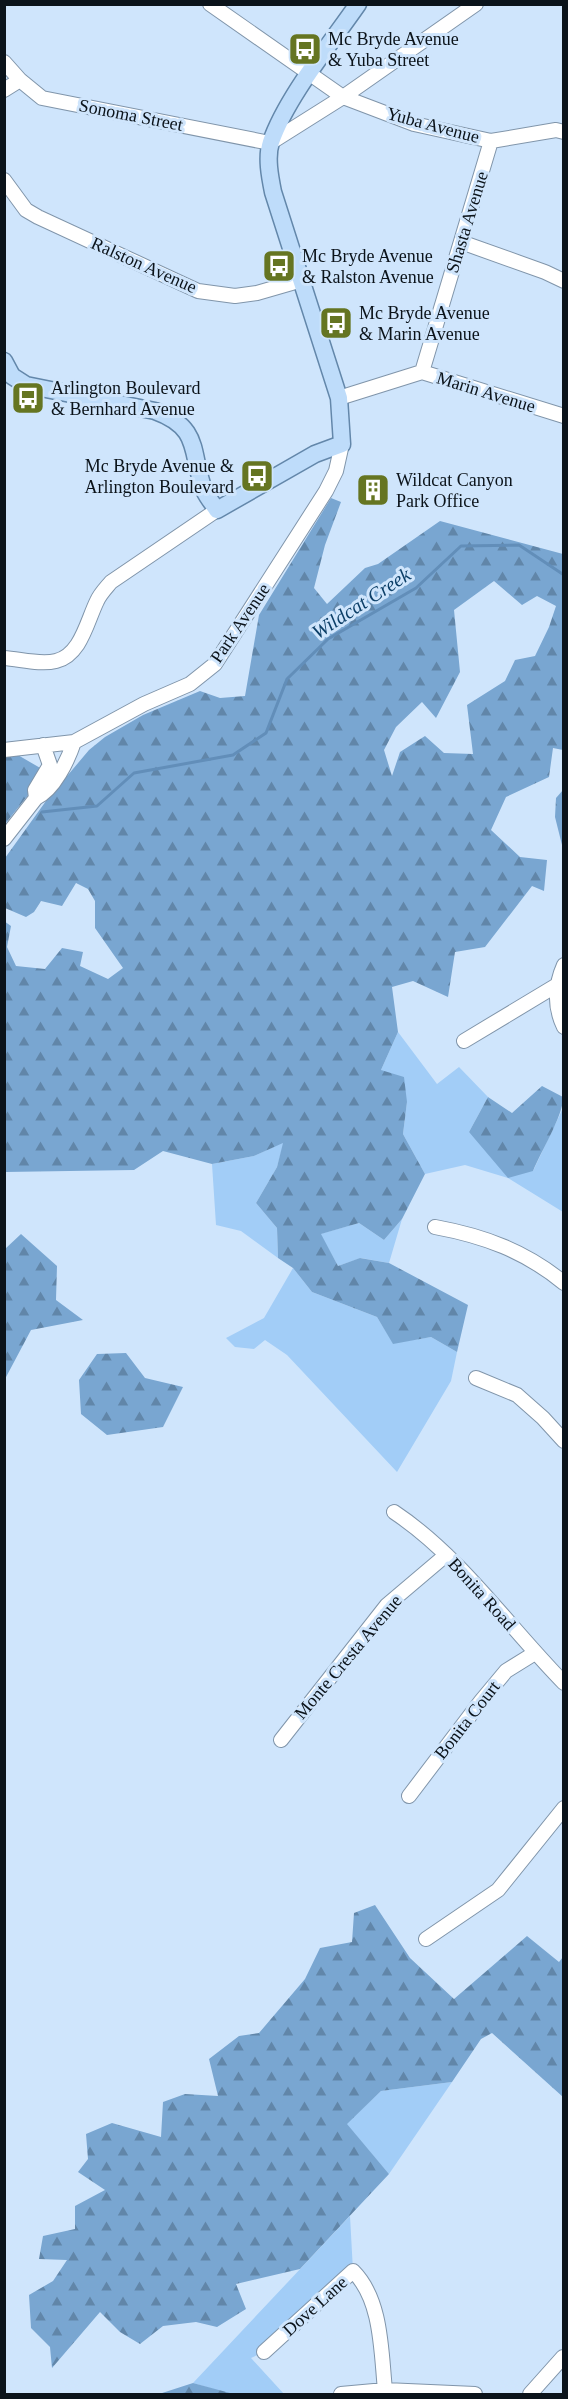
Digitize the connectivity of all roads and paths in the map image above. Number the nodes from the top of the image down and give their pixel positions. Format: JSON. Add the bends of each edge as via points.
{"nodes":[{"id":1,"x":210,"y":4,"type":"edge"},
{"id":2,"x":358,"y":4,"type":"edge"},
{"id":3,"x":476,"y":4,"type":"edge"},
{"id":4,"x":4,"y":62,"type":"edge"},
{"id":5,"x":310,"y":74,"type":"junction"},
{"id":6,"x":20,"y":80,"type":"junction"},
{"id":7,"x":4,"y":90,"type":"edge"},
{"id":8,"x":343,"y":97,"type":"junction"},
{"id":9,"x":561,"y":129,"type":"edge"},
{"id":10,"x":491,"y":141,"type":"junction"},
{"id":11,"x":270,"y":143,"type":"junction"},
{"id":12,"x":4,"y":180,"type":"edge"},
{"id":13,"x":461,"y":242,"type":"junction"},
{"id":14,"x":302,"y":280,"type":"junction"},
{"id":15,"x":564,"y":281,"type":"edge"},
{"id":16,"x":422,"y":372,"type":"junction"},
{"id":17,"x":7,"y":374,"type":"edge"},
{"id":18,"x":339,"y":398,"type":"junction"},
{"id":19,"x":564,"y":416,"type":"edge"},
{"id":20,"x":342,"y":444,"type":"junction"},
{"id":21,"x":217,"y":510,"type":"junction"},
{"id":22,"x":4,"y":658,"type":"edge"},
{"id":23,"x":74,"y":742,"type":"junction"},
{"id":24,"x":43,"y":746,"type":"junction"},
{"id":25,"x":4,"y":750,"type":"edge"},
{"id":26,"x":55,"y":768,"type":"junction"},
{"id":27,"x":4,"y":839,"type":"edge"},
{"id":28,"x":564,"y":965,"type":"edge"},
{"id":29,"x":557,"y":984,"type":"junction"},
{"id":30,"x":564,"y":1028,"type":"edge"},
{"id":31,"x":464,"y":1041,"type":"dead end"},
{"id":32,"x":435,"y":1227,"type":"dead end"},
{"id":33,"x":564,"y":1283,"type":"edge"},
{"id":34,"x":476,"y":1378,"type":"dead end"},
{"id":35,"x":564,"y":1441,"type":"edge"},
{"id":36,"x":394,"y":1512,"type":"dead end"},
{"id":37,"x":446,"y":1555,"type":"junction"},
{"id":38,"x":534,"y":1653,"type":"junction"},
{"id":39,"x":564,"y":1683,"type":"edge"},
{"id":40,"x":280,"y":1740,"type":"dead end"},
{"id":41,"x":409,"y":1796,"type":"dead end"},
{"id":42,"x":564,"y":1808,"type":"edge"},
{"id":43,"x":426,"y":1939,"type":"dead end"},
{"id":44,"x":264,"y":2352,"type":"dead end"},
{"id":45,"x":563,"y":2357,"type":"edge"},
{"id":46,"x":385,"y":2390,"type":"junction"},
{"id":47,"x":342,"y":2394,"type":"edge"},
{"id":48,"x":475,"y":2394,"type":"edge"},
{"id":49,"x":530,"y":2394,"type":"edge"}],
"edges":[{"from":1,"to":5,"type":"street","name":"Yuba Avenue"},
{"from":2,"to":5,"type":"main road"},
{"from":3,"to":8,"type":"street"},
{"from":4,"to":6,"type":"street","name":"Sonoma Street"},
{"from":5,"to":8,"type":"street","name":"Yuba Avenue"},
{"from":5,"to":11,"type":"main road"},
{"from":6,"to":7,"type":"street"},
{"from":6,"to":11,"type":"street","name":"Sonoma Street","via":[[42,98]]},
{"from":8,"to":10,"type":"street","name":"Yuba Avenue","via":[[414,124]]},
{"from":8,"to":11,"type":"street"},
{"from":9,"to":10,"type":"street","name":"Yuba Avenue"},
{"from":10,"to":13,"type":"street","name":"Shasta Avenue"},
{"from":11,"to":14,"type":"main road","via":[[273,192]]},
{"from":12,"to":14,"type":"street","name":"Ralston Avenue","via":[[26,210],[38,217],[198,291],[235,296]]},
{"from":13,"to":15,"type":"street"},
{"from":13,"to":16,"type":"street","name":"Shasta Avenue"},
{"from":14,"to":18,"type":"main road"},
{"from":16,"to":18,"type":"street","name":"Marin Avenue"},
{"from":16,"to":19,"type":"street","name":"Marin Avenue"},
{"from":17,"to":21,"type":"main road","via":[[26,385],[169,416],[192,441],[205,493]]},
{"from":18,"to":20,"type":"main road"},
{"from":20,"to":21,"type":"main road","via":[[315,454]]},
{"from":20,"to":23,"type":"street","name":"Park Avenue","via":[[336,471],[326,491],[215,664],[190,684]]},
{"from":21,"to":22,"type":"street","via":[[111,582],[98,598],[68,656],[44,662]]},
{"from":23,"to":24,"type":"street","name":"Park Avenue"},
{"from":23,"to":26,"type":"street","via":[[66,765]]},
{"from":24,"to":25,"type":"street","name":"Park Avenue"},
{"from":24,"to":26,"type":"street"},
{"from":26,"to":27,"type":"street","via":[[35,790],[36,798]]},
{"from":28,"to":29,"type":"street"},
{"from":29,"to":30,"type":"street","via":[[558,1015]]},
{"from":29,"to":31,"type":"street"},
{"from":32,"to":33,"type":"street","via":[[514,1250]]},
{"from":34,"to":35,"type":"street","via":[[517,1395]]},
{"from":36,"to":37,"type":"street","name":"Bonita Road"},
{"from":37,"to":38,"type":"street","name":"Bonita Road"},
{"from":37,"to":40,"type":"street","name":"Monte Cresta Avenue","via":[[387,1605]]},
{"from":38,"to":39,"type":"street","name":"Bonita Road"},
{"from":38,"to":41,"type":"street","name":"Bonita Court","via":[[506,1671]]},
{"from":42,"to":43,"type":"street","via":[[498,1890]]},
{"from":44,"to":46,"type":"street","name":"Dove Lane","via":[[353,2271],[365,2283],[379,2326]]},
{"from":45,"to":49,"type":"street"},
{"from":46,"to":47,"type":"street"},
{"from":46,"to":48,"type":"street"}]}
